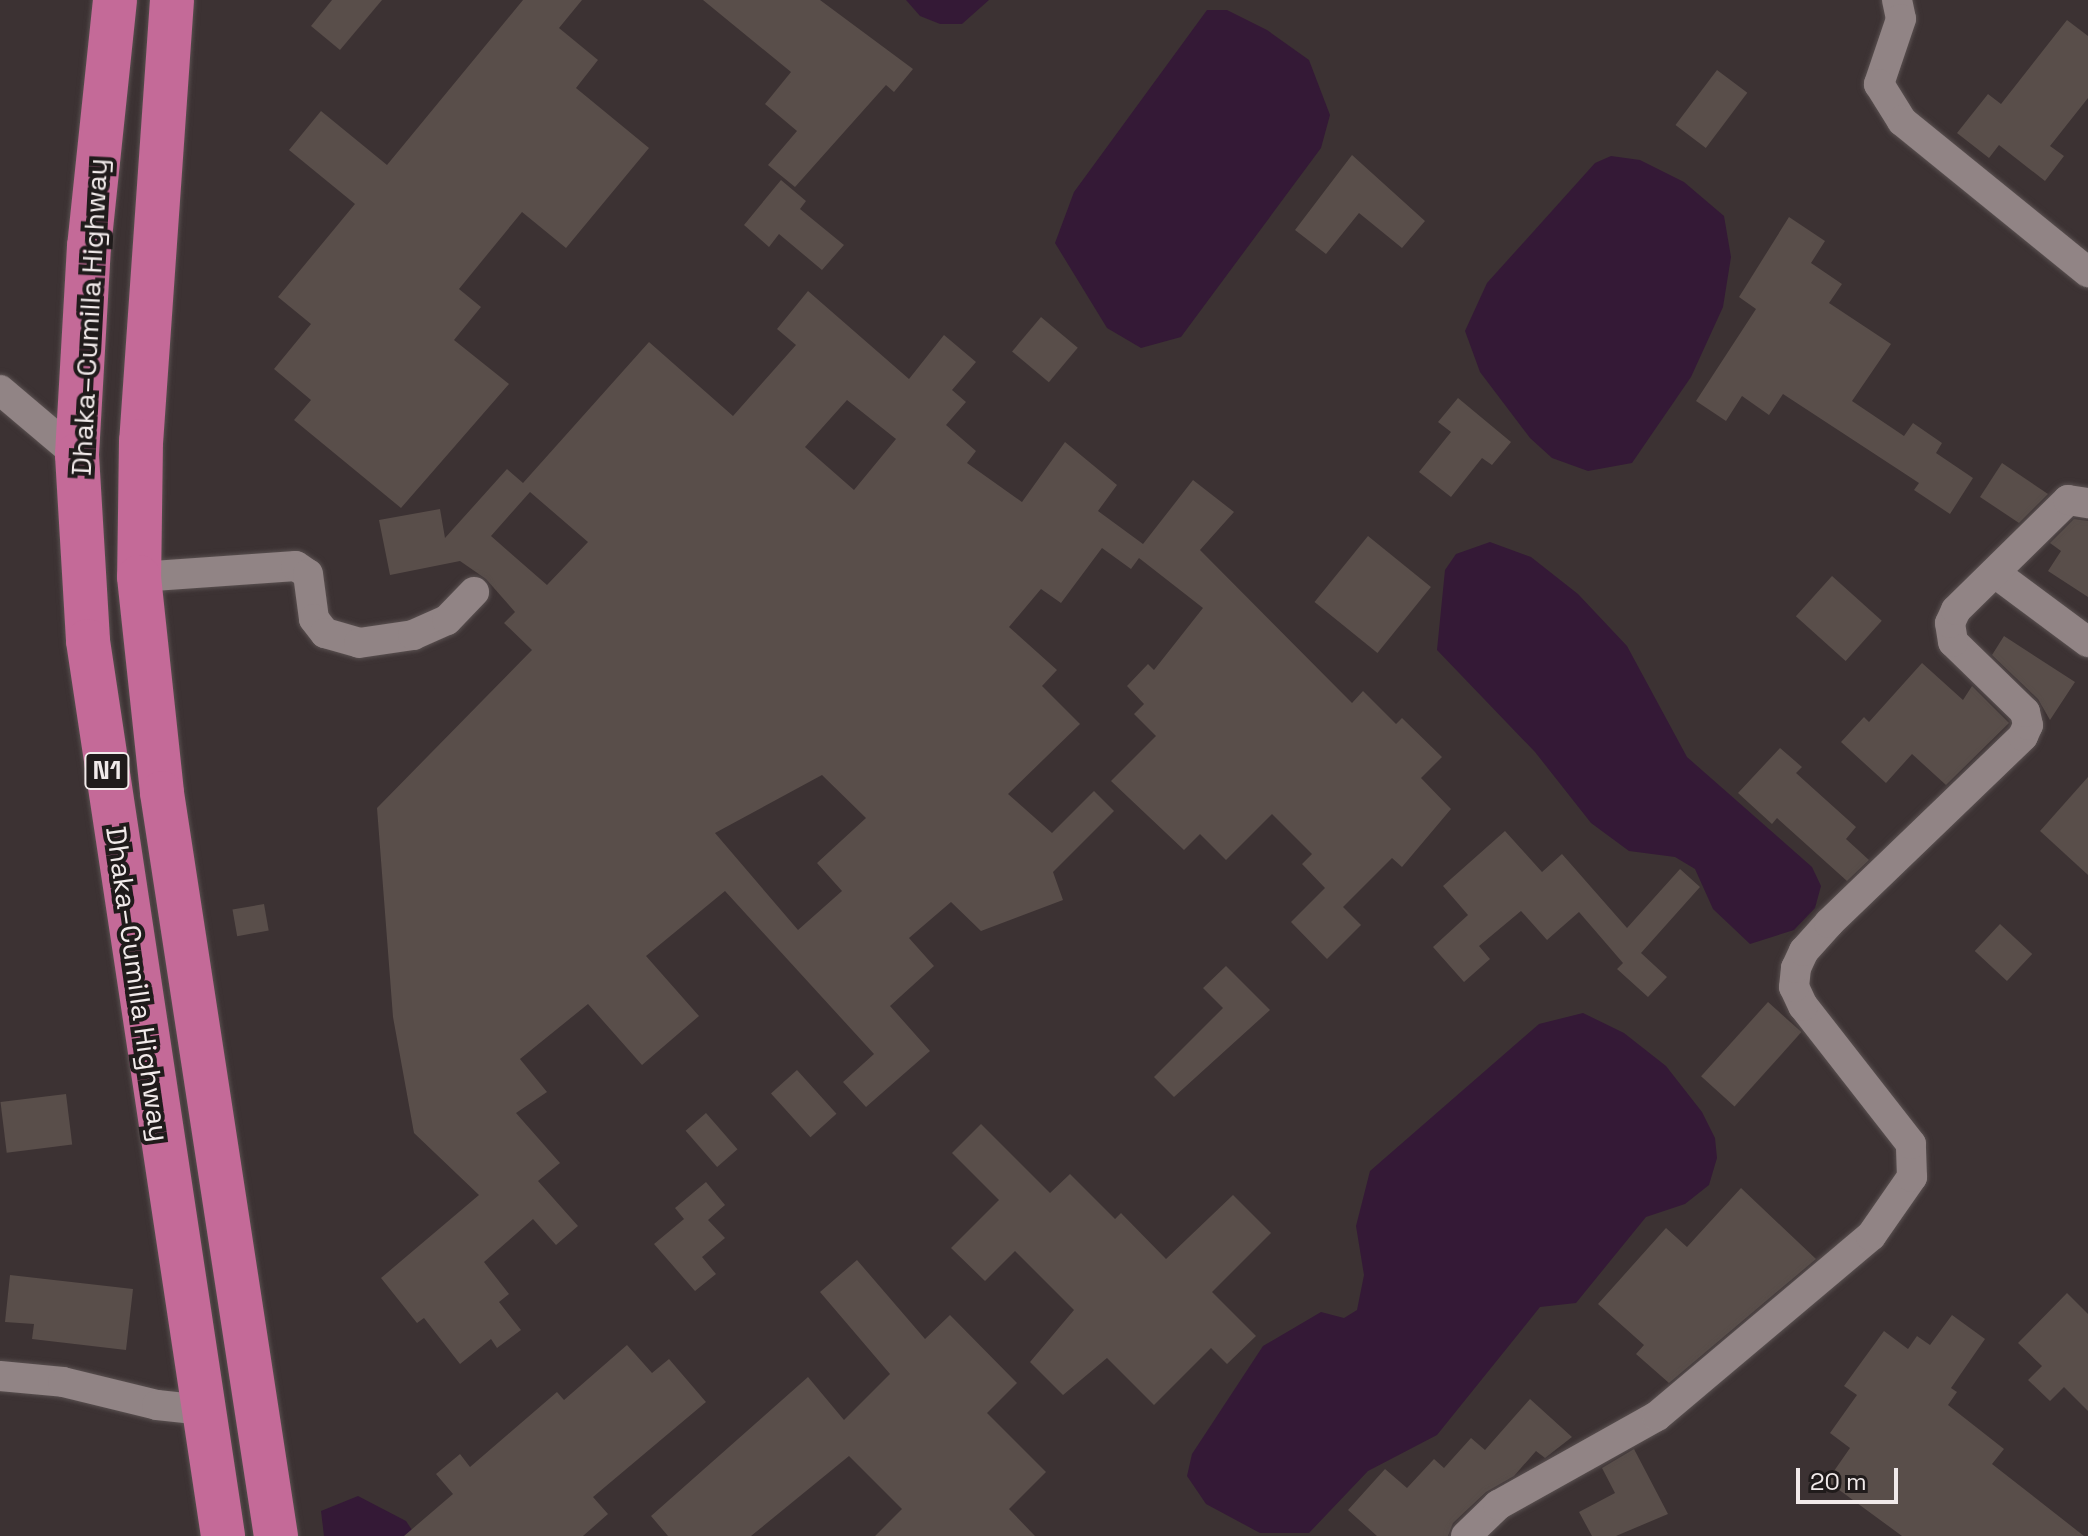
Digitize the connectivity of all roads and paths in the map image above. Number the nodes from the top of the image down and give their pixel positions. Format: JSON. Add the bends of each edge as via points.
{"nodes":[{"id":1,"x":115,"y":0,"type":"edge"},
{"id":2,"x":172,"y":0,"type":"edge"},
{"id":3,"x":1897,"y":0,"type":"edge"},
{"id":4,"x":2088,"y":272,"type":"edge"},
{"id":5,"x":0,"y":390,"type":"edge"},
{"id":6,"x":77,"y":455,"type":"junction"},
{"id":7,"x":2088,"y":503,"type":"edge"},
{"id":8,"x":1995,"y":573,"type":"junction"},
{"id":9,"x":139,"y":577,"type":"junction"},
{"id":10,"x":474,"y":592,"type":"dead end"},
{"id":11,"x":2088,"y":642,"type":"edge"},
{"id":12,"x":0,"y":1376,"type":"edge"},
{"id":13,"x":204,"y":1410,"type":"junction"},
{"id":14,"x":223,"y":1536,"type":"edge"},
{"id":15,"x":276,"y":1536,"type":"edge"},
{"id":16,"x":1466,"y":1536,"type":"edge"}],
"edges":[{"from":1,"to":6,"type":"highway","name":"Dhaka–Cumilla Highway","number":"N1","via":[[89,246]]},
{"from":2,"to":9,"type":"highway","name":"Dhaka–Cumilla Highway","number":"N1","via":[[141,441]]},
{"from":3,"to":4,"type":"street","via":[[1901,19],[1879,84],[1902,121]]},
{"from":5,"to":6,"type":"street"},
{"from":6,"to":13,"type":"highway","name":"Dhaka–Cumilla Highway","number":"N1","via":[[88,641]]},
{"from":7,"to":8,"type":"street","via":[[2068,500]]},
{"from":8,"to":11,"type":"street"},
{"from":8,"to":16,"type":"street","via":[[1956,610],[1950,623],[1953,642],[2025,712],[2023,736],[1829,923],[1796,968],[1794,987],[1803,1006],[1911,1144],[1912,1177],[1871,1236],[1657,1416],[1498,1505]]},
{"from":9,"to":10,"type":"street","via":[[296,566],[308,574],[314,619],[325,633],[359,643],[413,635],[447,620]]},
{"from":9,"to":15,"type":"highway","name":"Dhaka–Cumilla Highway","number":"N1","via":[[162,793]]},
{"from":12,"to":13,"type":"street","via":[[63,1382],[157,1405]]},
{"from":13,"to":14,"type":"highway","name":"Dhaka–Cumilla Highway","number":"N1"}]}
